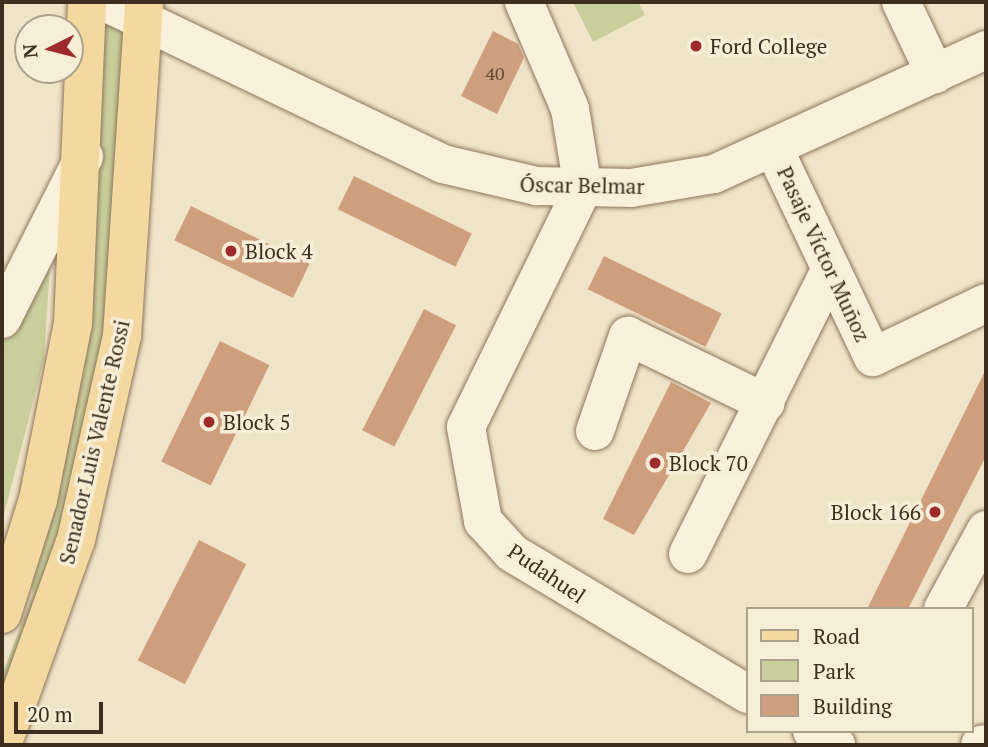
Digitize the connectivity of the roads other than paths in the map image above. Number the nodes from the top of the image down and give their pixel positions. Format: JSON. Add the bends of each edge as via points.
{"nodes":[{"id":1,"x":88,"y":2,"type":"edge"},
{"id":2,"x":104,"y":2,"type":"edge"},
{"id":3,"x":524,"y":2,"type":"edge"},
{"id":4,"x":901,"y":2,"type":"edge"},
{"id":5,"x":144,"y":11,"type":"edge"},
{"id":6,"x":986,"y":50,"type":"edge"},
{"id":7,"x":935,"y":74,"type":"junction"},
{"id":8,"x":775,"y":151,"type":"junction"},
{"id":9,"x":84,"y":157,"type":"junction"},
{"id":10,"x":583,"y":188,"type":"junction"},
{"id":11,"x":831,"y":269,"type":"junction"},
{"id":12,"x":986,"y":303,"type":"edge"},
{"id":13,"x":2,"y":319,"type":"edge"},
{"id":14,"x":766,"y":402,"type":"junction"},
{"id":15,"x":595,"y":431,"type":"dead end"},
{"id":16,"x":986,"y":530,"type":"edge"},
{"id":17,"x":688,"y":554,"type":"dead end"},
{"id":18,"x":944,"y":607,"type":"edge"},
{"id":19,"x":2,"y":614,"type":"edge"},
{"id":20,"x":746,"y":693,"type":"edge"},
{"id":21,"x":815,"y":733,"type":"edge"},
{"id":22,"x":986,"y":744,"type":"edge"},
{"id":23,"x":2,"y":745,"type":"edge"},
{"id":24,"x":836,"y":745,"type":"edge"},
{"id":25,"x":981,"y":745,"type":"edge"}],
"edges":[{"from":1,"to":9,"type":"main road","name":"Senador Luis Valente Rossi"},
{"from":2,"to":5,"type":"street","name":"Óscar Belmar"},
{"from":3,"to":10,"type":"street","via":[[570,109]]},
{"from":4,"to":7,"type":"street"},
{"from":5,"to":10,"type":"street","name":"Óscar Belmar","via":[[443,164],[500,181]]},
{"from":5,"to":23,"type":"main road","name":"Senador Luis Valente Rossi","via":[[122,336],[76,540]]},
{"from":6,"to":7,"type":"street","name":"Óscar Belmar"},
{"from":7,"to":8,"type":"street","name":"Óscar Belmar"},
{"from":8,"to":10,"type":"street","name":"Óscar Belmar","via":[[685,181]]},
{"from":8,"to":11,"type":"street","name":"Pasaje Víctor Muñoz"},
{"from":9,"to":13,"type":"street"},
{"from":9,"to":19,"type":"main road","name":"Senador Luis Valente Rossi","via":[[64,380],[34,512]]},
{"from":10,"to":20,"type":"street","name":"Pudahuel","via":[[466,427],[483,521],[512,553]]},
{"from":11,"to":12,"type":"street","name":"Pasaje Víctor Muñoz","via":[[873,358]]},
{"from":11,"to":14,"type":"street"},
{"from":14,"to":15,"type":"street","via":[[628,336]]},
{"from":14,"to":17,"type":"street"},
{"from":16,"to":18,"type":"street"},
{"from":21,"to":24,"type":"street"},
{"from":22,"to":25,"type":"street"}]}
